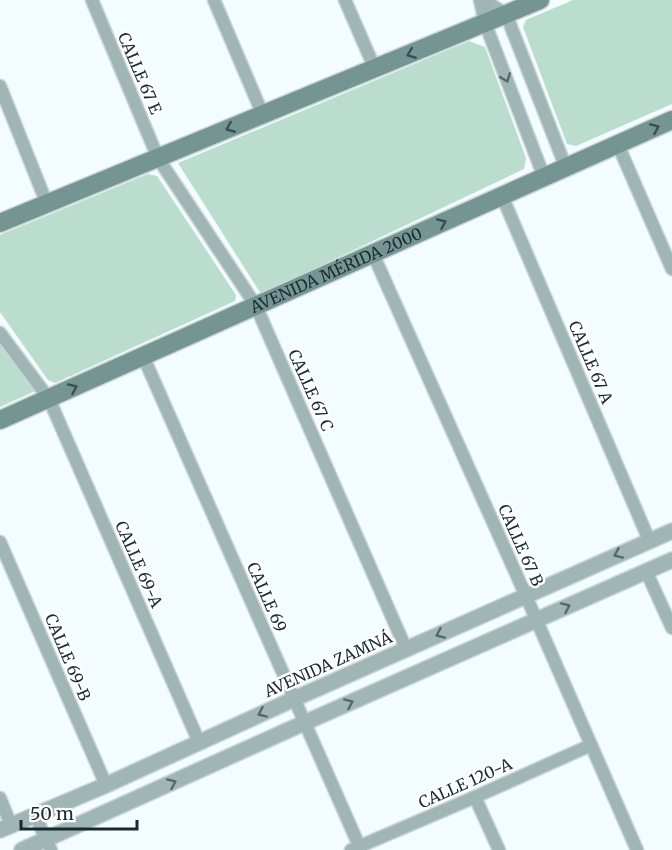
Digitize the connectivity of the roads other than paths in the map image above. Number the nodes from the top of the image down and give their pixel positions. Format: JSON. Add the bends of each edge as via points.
{"nodes":[{"id":1,"x":92,"y":0,"type":"edge"},
{"id":2,"x":214,"y":0,"type":"edge"},
{"id":3,"x":345,"y":0,"type":"edge"},
{"id":4,"x":482,"y":0,"type":"edge"},
{"id":5,"x":540,"y":0,"type":"edge"},
{"id":6,"x":506,"y":14,"type":"junction"},
{"id":7,"x":485,"y":23,"type":"junction"},
{"id":8,"x":375,"y":69,"type":"junction"},
{"id":9,"x":0,"y":86,"type":"edge"},
{"id":10,"x":263,"y":115,"type":"junction"},
{"id":11,"x":672,"y":120,"type":"edge"},
{"id":12,"x":618,"y":145,"type":"junction"},
{"id":13,"x":158,"y":158,"type":"junction"},
{"id":14,"x":566,"y":168,"type":"junction"},
{"id":15,"x":544,"y":177,"type":"junction"},
{"id":16,"x":502,"y":196,"type":"junction"},
{"id":17,"x":47,"y":204,"type":"junction"},
{"id":18,"x":0,"y":223,"type":"edge"},
{"id":19,"x":373,"y":254,"type":"junction"},
{"id":20,"x":672,"y":269,"type":"edge"},
{"id":21,"x":256,"y":306,"type":"junction"},
{"id":22,"x":0,"y":333,"type":"edge"},
{"id":23,"x":143,"y":356,"type":"junction"},
{"id":24,"x":49,"y":399,"type":"junction"},
{"id":25,"x":0,"y":420,"type":"edge"},
{"id":26,"x":672,"y":531,"type":"edge"},
{"id":27,"x":649,"y":540,"type":"junction"},
{"id":28,"x":0,"y":542,"type":"edge"},
{"id":29,"x":672,"y":560,"type":"edge"},
{"id":30,"x":646,"y":571,"type":"junction"},
{"id":31,"x":526,"y":596,"type":"junction"},
{"id":32,"x":536,"y":620,"type":"junction"},
{"id":33,"x":672,"y":628,"type":"edge"},
{"id":34,"x":406,"y":649,"type":"junction"},
{"id":35,"x":294,"y":699,"type":"junction"},
{"id":36,"x":304,"y":723,"type":"junction"},
{"id":37,"x":199,"y":742,"type":"junction"},
{"id":38,"x":591,"y":745,"type":"junction"},
{"id":39,"x":106,"y":785,"type":"junction"},
{"id":40,"x":475,"y":797,"type":"junction"},
{"id":41,"x":0,"y":798,"type":"edge"},
{"id":42,"x":35,"y":815,"type":"junction"},
{"id":43,"x":6,"y":828,"type":"edge"},
{"id":44,"x":48,"y":845,"type":"edge"},
{"id":45,"x":357,"y":849,"type":"edge"},
{"id":46,"x":22,"y":850,"type":"edge"},
{"id":47,"x":499,"y":850,"type":"edge"},
{"id":48,"x":637,"y":850,"type":"edge"}],
"edges":[{"from":1,"to":13,"type":"street","name":"CALLE 67 E"},
{"from":2,"to":10,"type":"street"},
{"from":3,"to":8,"type":"street"},
{"from":4,"to":6,"type":"street"},
{"from":4,"to":7,"type":"street"},
{"from":5,"to":6,"type":"main road"},
{"from":6,"to":7,"type":"main road"},
{"from":6,"to":14,"type":"street"},
{"from":7,"to":8,"type":"main road","one_way":true},
{"from":7,"to":15,"type":"street","one_way":true},
{"from":8,"to":10,"type":"main road"},
{"from":9,"to":17,"type":"street"},
{"from":10,"to":13,"type":"main road","one_way":true},
{"from":12,"to":11,"type":"main road","name":"AVENIDA MÉRIDA 2000","one_way":true},
{"from":12,"to":14,"type":"main road","name":"AVENIDA MÉRIDA 2000"},
{"from":12,"to":20,"type":"street"},
{"from":13,"to":17,"type":"main road"},
{"from":13,"to":21,"type":"street","name":"CALLE 67 C"},
{"from":14,"to":15,"type":"main road","name":"AVENIDA MÉRIDA 2000"},
{"from":15,"to":16,"type":"main road","name":"AVENIDA MÉRIDA 2000"},
{"from":19,"to":16,"type":"main road","name":"AVENIDA MÉRIDA 2000","one_way":true},
{"from":16,"to":27,"type":"street","name":"CALLE 67 A"},
{"from":17,"to":18,"type":"main road"},
{"from":19,"to":21,"type":"main road","name":"AVENIDA MÉRIDA 2000"},
{"from":19,"to":31,"type":"street","name":"CALLE 67 B"},
{"from":21,"to":23,"type":"main road","name":"AVENIDA MÉRIDA 2000"},
{"from":21,"to":34,"type":"street","name":"CALLE 67 C"},
{"from":22,"to":24,"type":"street","name":"CALLE 69-A"},
{"from":24,"to":23,"type":"main road","name":"AVENIDA MÉRIDA 2000","one_way":true},
{"from":23,"to":35,"type":"street","name":"CALLE 69"},
{"from":24,"to":25,"type":"main road","name":"AVENIDA MÉRIDA 2000"},
{"from":24,"to":37,"type":"street","name":"CALLE 69-A"},
{"from":26,"to":27,"type":"street","name":"AVENIDA ZAMNÁ"},
{"from":27,"to":31,"type":"street","name":"AVENIDA ZAMNÁ","one_way":true},
{"from":28,"to":39,"type":"street","name":"CALLE 69-B"},
{"from":29,"to":30,"type":"street"},
{"from":32,"to":30,"type":"street","one_way":true},
{"from":30,"to":33,"type":"street"},
{"from":31,"to":32,"type":"street","name":"CALLE 67 B"},
{"from":31,"to":34,"type":"street","name":"AVENIDA ZAMNÁ","one_way":true},
{"from":36,"to":32,"type":"street","one_way":true},
{"from":32,"to":38,"type":"street","name":"CALLE 67 B"},
{"from":34,"to":35,"type":"street","name":"AVENIDA ZAMNÁ"},
{"from":35,"to":36,"type":"street","name":"CALLE 69"},
{"from":35,"to":37,"type":"street","name":"AVENIDA ZAMNÁ","one_way":true},
{"from":44,"to":36,"type":"street","one_way":true},
{"from":36,"to":45,"type":"street","name":"CALLE 69"},
{"from":37,"to":39,"type":"street","name":"AVENIDA ZAMNÁ"},
{"from":38,"to":40,"type":"street","name":"CALLE 120-A"},
{"from":38,"to":48,"type":"street","name":"CALLE 67 B"},
{"from":39,"to":42,"type":"street","name":"AVENIDA ZAMNÁ"},
{"from":40,"to":45,"type":"street","name":"CALLE 120-A"},
{"from":40,"to":47,"type":"street"},
{"from":41,"to":43,"type":"street"},
{"from":42,"to":43,"type":"street","name":"AVENIDA ZAMNÁ"},
{"from":42,"to":44,"type":"street"},
{"from":44,"to":46,"type":"street"}]}
